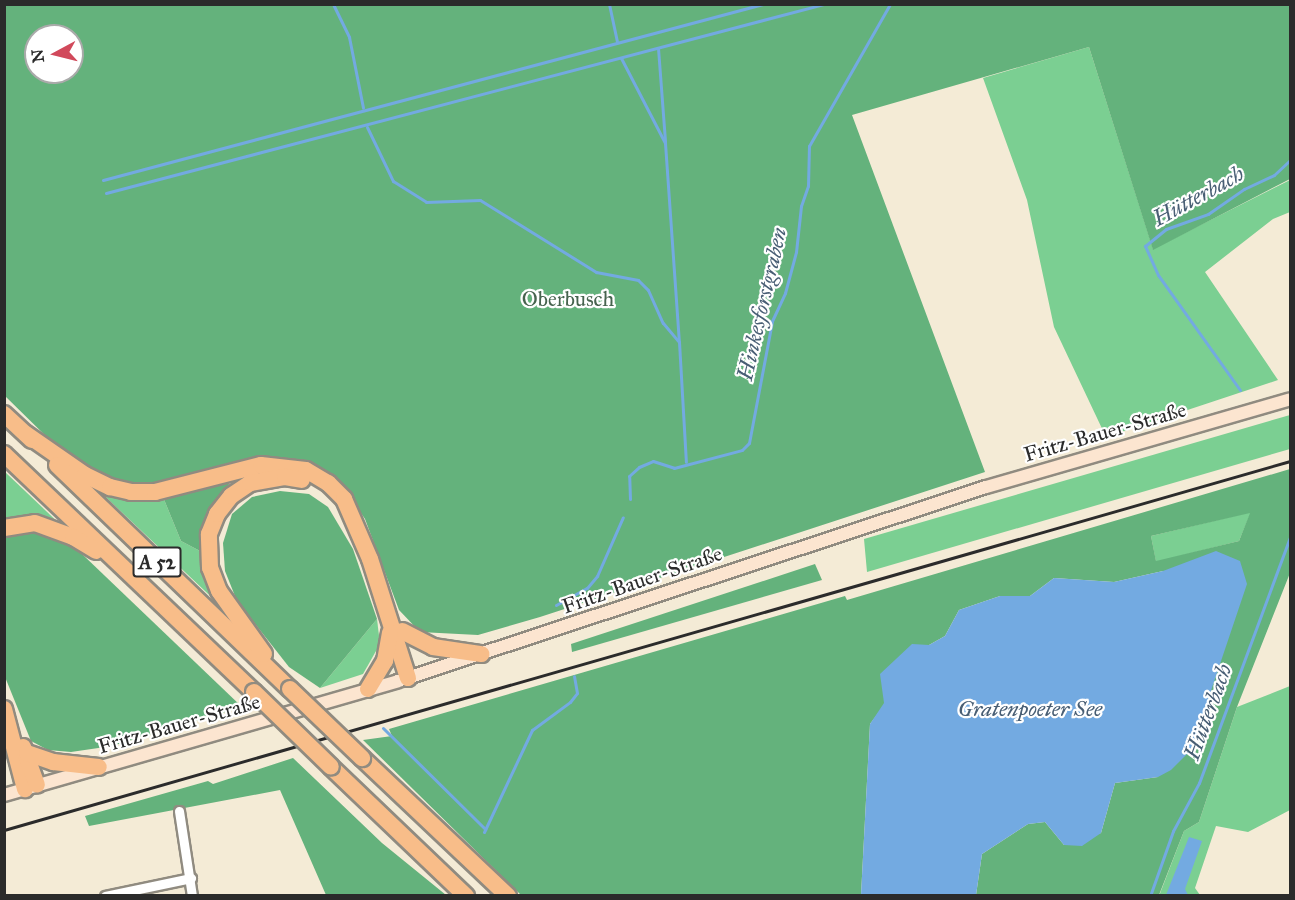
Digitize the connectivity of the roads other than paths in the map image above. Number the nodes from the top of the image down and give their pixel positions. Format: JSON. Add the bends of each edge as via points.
{"nodes":[{"id":1,"x":1290,"y":399,"type":"edge"},
{"id":2,"x":4,"y":414,"type":"edge"},
{"id":3,"x":26,"y":434,"type":"junction"},
{"id":4,"x":4,"y":454,"type":"edge"},
{"id":5,"x":355,"y":522,"type":"junction"},
{"id":6,"x":4,"y":528,"type":"edge"},
{"id":7,"x":122,"y":567,"type":"junction"},
{"id":8,"x":396,"y":631,"type":"junction"},
{"id":9,"x":481,"y":654,"type":"junction"},
{"id":10,"x":413,"y":676,"type":"junction"},
{"id":11,"x":290,"y":689,"type":"junction"},
{"id":12,"x":368,"y":689,"type":"junction"},
{"id":13,"x":7,"y":717,"type":"edge"},
{"id":14,"x":12,"y":742,"type":"junction"},
{"id":15,"x":27,"y":753,"type":"junction"},
{"id":16,"x":99,"y":766,"type":"junction"},
{"id":17,"x":4,"y":768,"type":"edge"},
{"id":18,"x":31,"y":787,"type":"junction"},
{"id":19,"x":4,"y":795,"type":"edge"},
{"id":20,"x":179,"y":811,"type":"dead end"},
{"id":21,"x":191,"y":878,"type":"junction"},
{"id":22,"x":105,"y":896,"type":"edge"},
{"id":23,"x":192,"y":896,"type":"edge"},
{"id":24,"x":466,"y":896,"type":"edge"},
{"id":25,"x":508,"y":896,"type":"edge"}],
"edges":[{"from":1,"to":9,"type":"main road","name":"Fritz-Bauer-Straße","via":[[986,487]]},
{"from":2,"to":3,"type":"highway","number":"A 52"},
{"from":3,"to":5,"type":"highway","via":[[85,475],[131,492],[155,492],[261,465],[306,470],[328,483],[344,499]]},
{"from":3,"to":11,"type":"highway","number":"A 52"},
{"from":4,"to":7,"type":"highway","number":"A 52"},
{"from":5,"to":8,"type":"highway"},
{"from":5,"to":11,"type":"highway","via":[[322,490],[285,477],[250,483],[231,496],[217,514],[209,534],[208,553],[219,591]]},
{"from":6,"to":7,"type":"highway","via":[[35,523],[73,537]]},
{"from":7,"to":24,"type":"highway","number":"A 52","bridge":true},
{"from":8,"to":9,"type":"highway","via":[[424,644]]},
{"from":8,"to":10,"type":"highway"},
{"from":8,"to":12,"type":"highway","via":[[385,661]]},
{"from":9,"to":10,"type":"main road","name":"Fritz-Bauer-Straße"},
{"from":10,"to":12,"type":"main road","name":"Fritz-Bauer-Straße"},
{"from":11,"to":25,"type":"highway","number":"A 52","bridge":true},
{"from":12,"to":16,"type":"main road","name":"Fritz-Bauer-Straße"},
{"from":13,"to":14,"type":"highway"},
{"from":13,"to":15,"type":"highway"},
{"from":14,"to":17,"type":"highway"},
{"from":14,"to":18,"type":"highway"},
{"from":15,"to":16,"type":"highway","via":[[53,762]]},
{"from":15,"to":18,"type":"highway"},
{"from":16,"to":18,"type":"main road","name":"Fritz-Bauer-Straße"},
{"from":18,"to":19,"type":"main road","name":"Fritz-Bauer-Straße"},
{"from":20,"to":21,"type":"street"},
{"from":21,"to":22,"type":"street"},
{"from":21,"to":23,"type":"street"}]}
